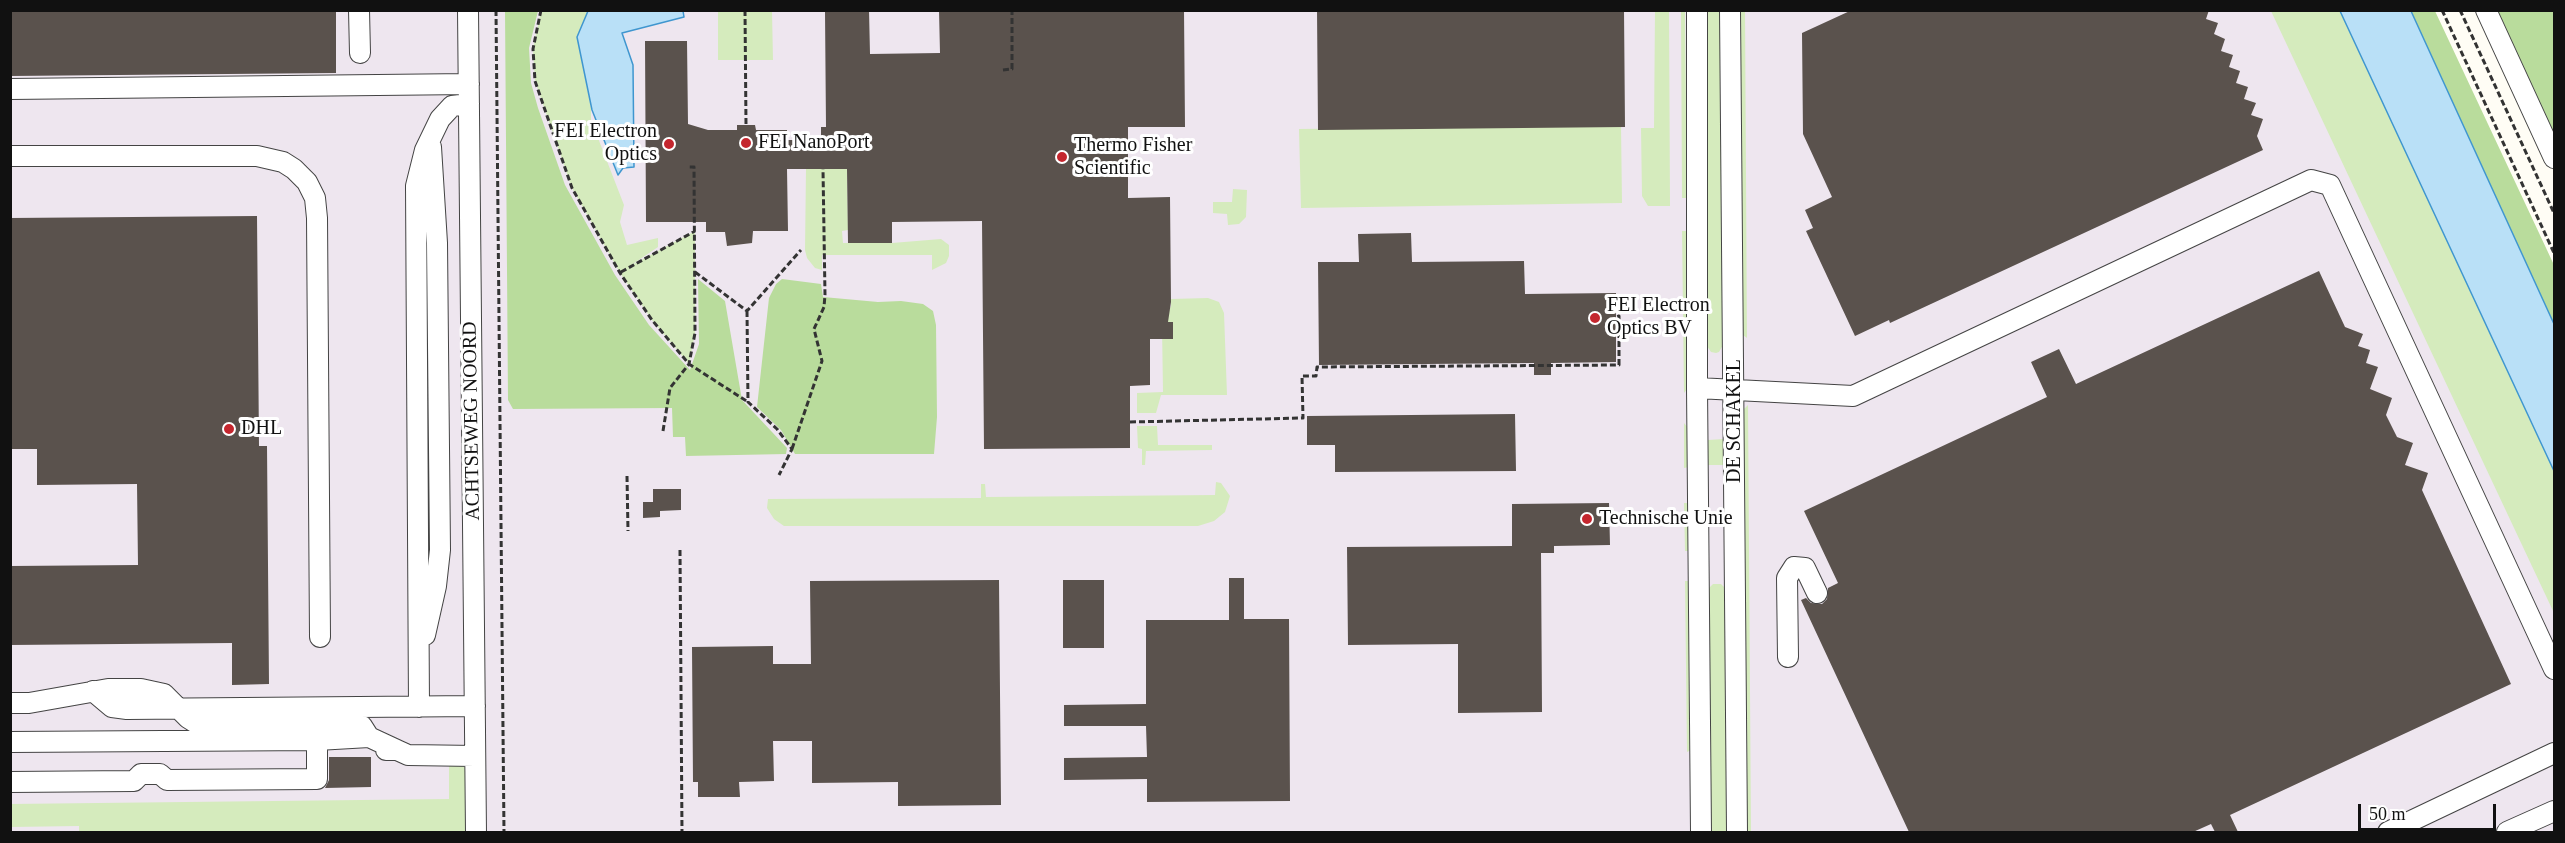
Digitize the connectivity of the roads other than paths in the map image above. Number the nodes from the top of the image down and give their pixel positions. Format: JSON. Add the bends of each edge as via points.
{"nodes":[{"id":1,"x":359,"y":10,"type":"edge"},
{"id":2,"x":468,"y":10,"type":"edge"},
{"id":3,"x":1697,"y":10,"type":"edge"},
{"id":4,"x":1730,"y":10,"type":"edge"},
{"id":5,"x":2486,"y":10,"type":"edge"},
{"id":6,"x":360,"y":53,"type":"dead end"},
{"id":7,"x":469,"y":84,"type":"junction"},
{"id":8,"x":10,"y":88,"type":"edge"},
{"id":9,"x":470,"y":104,"type":"junction"},
{"id":10,"x":10,"y":156,"type":"edge"},
{"id":11,"x":2554,"y":158,"type":"edge"},
{"id":12,"x":1697,"y":388,"type":"junction"},
{"id":13,"x":1735,"y":390,"type":"junction"},
{"id":14,"x":1817,"y":593,"type":"dead end"},
{"id":15,"x":320,"y":638,"type":"dead end"},
{"id":16,"x":1788,"y":657,"type":"dead end"},
{"id":17,"x":2554,"y":669,"type":"edge"},
{"id":18,"x":10,"y":704,"type":"edge"},
{"id":19,"x":475,"y":706,"type":"junction"},
{"id":20,"x":419,"y":707,"type":"junction"},
{"id":21,"x":180,"y":709,"type":"junction"},
{"id":22,"x":317,"y":740,"type":"junction"},
{"id":23,"x":150,"y":741,"type":"junction"},
{"id":24,"x":10,"y":742,"type":"edge"},
{"id":25,"x":362,"y":744,"type":"junction"},
{"id":26,"x":2554,"y":753,"type":"edge"},
{"id":27,"x":475,"y":756,"type":"junction"},
{"id":28,"x":150,"y":774,"type":"junction"},
{"id":29,"x":10,"y":782,"type":"edge"},
{"id":30,"x":2554,"y":811,"type":"edge"},
{"id":31,"x":476,"y":832,"type":"edge"},
{"id":32,"x":1701,"y":832,"type":"edge"},
{"id":33,"x":1737,"y":832,"type":"edge"},
{"id":34,"x":2388,"y":832,"type":"edge"},
{"id":35,"x":2507,"y":832,"type":"edge"}],
"edges":[{"from":1,"to":6,"type":"street"},
{"from":2,"to":7,"type":"street","name":"ACHTSEWEG NOORD"},
{"from":3,"to":12,"type":"street","name":"DE SCHAKEL"},
{"from":4,"to":13,"type":"street","name":"DE SCHAKEL"},
{"from":5,"to":11,"type":"street"},
{"from":7,"to":8,"type":"street"},
{"from":7,"to":9,"type":"street","name":"ACHTSEWEG NOORD"},
{"from":9,"to":19,"type":"street","name":"ACHTSEWEG NOORD"},
{"from":9,"to":20,"type":"street","via":[[452,106],[435,129],[420,167],[415,210]]},
{"from":10,"to":15,"type":"street","via":[[257,156],[283,162],[307,182],[318,218]]},
{"from":12,"to":13,"type":"street"},
{"from":12,"to":32,"type":"street","name":"DE SCHAKEL"},
{"from":13,"to":17,"type":"street","via":[[1853,396],[2311,180],[2330,185]]},
{"from":13,"to":33,"type":"street","name":"DE SCHAKEL"},
{"from":14,"to":16,"type":"street","via":[[1805,568],[1794,567],[1787,578]]},
{"from":18,"to":21,"type":"street","via":[[93,691],[119,709]]},
{"from":19,"to":20,"type":"street"},
{"from":19,"to":27,"type":"street","name":"ACHTSEWEG NOORD"},
{"from":20,"to":21,"type":"street"},
{"from":21,"to":25,"type":"street","via":[[188,718],[208,725],[357,723],[366,730]]},
{"from":22,"to":23,"type":"street"},
{"from":22,"to":25,"type":"street"},
{"from":22,"to":28,"type":"street","via":[[317,779],[166,780],[160,774]]},
{"from":23,"to":24,"type":"street"},
{"from":23,"to":28,"type":"street"},
{"from":25,"to":27,"type":"street","via":[[408,755]]},
{"from":26,"to":34,"type":"street"},
{"from":27,"to":31,"type":"street","name":"ACHTSEWEG NOORD"},
{"from":28,"to":29,"type":"street","via":[[141,774],[134,781]]},
{"from":30,"to":35,"type":"street"}]}
